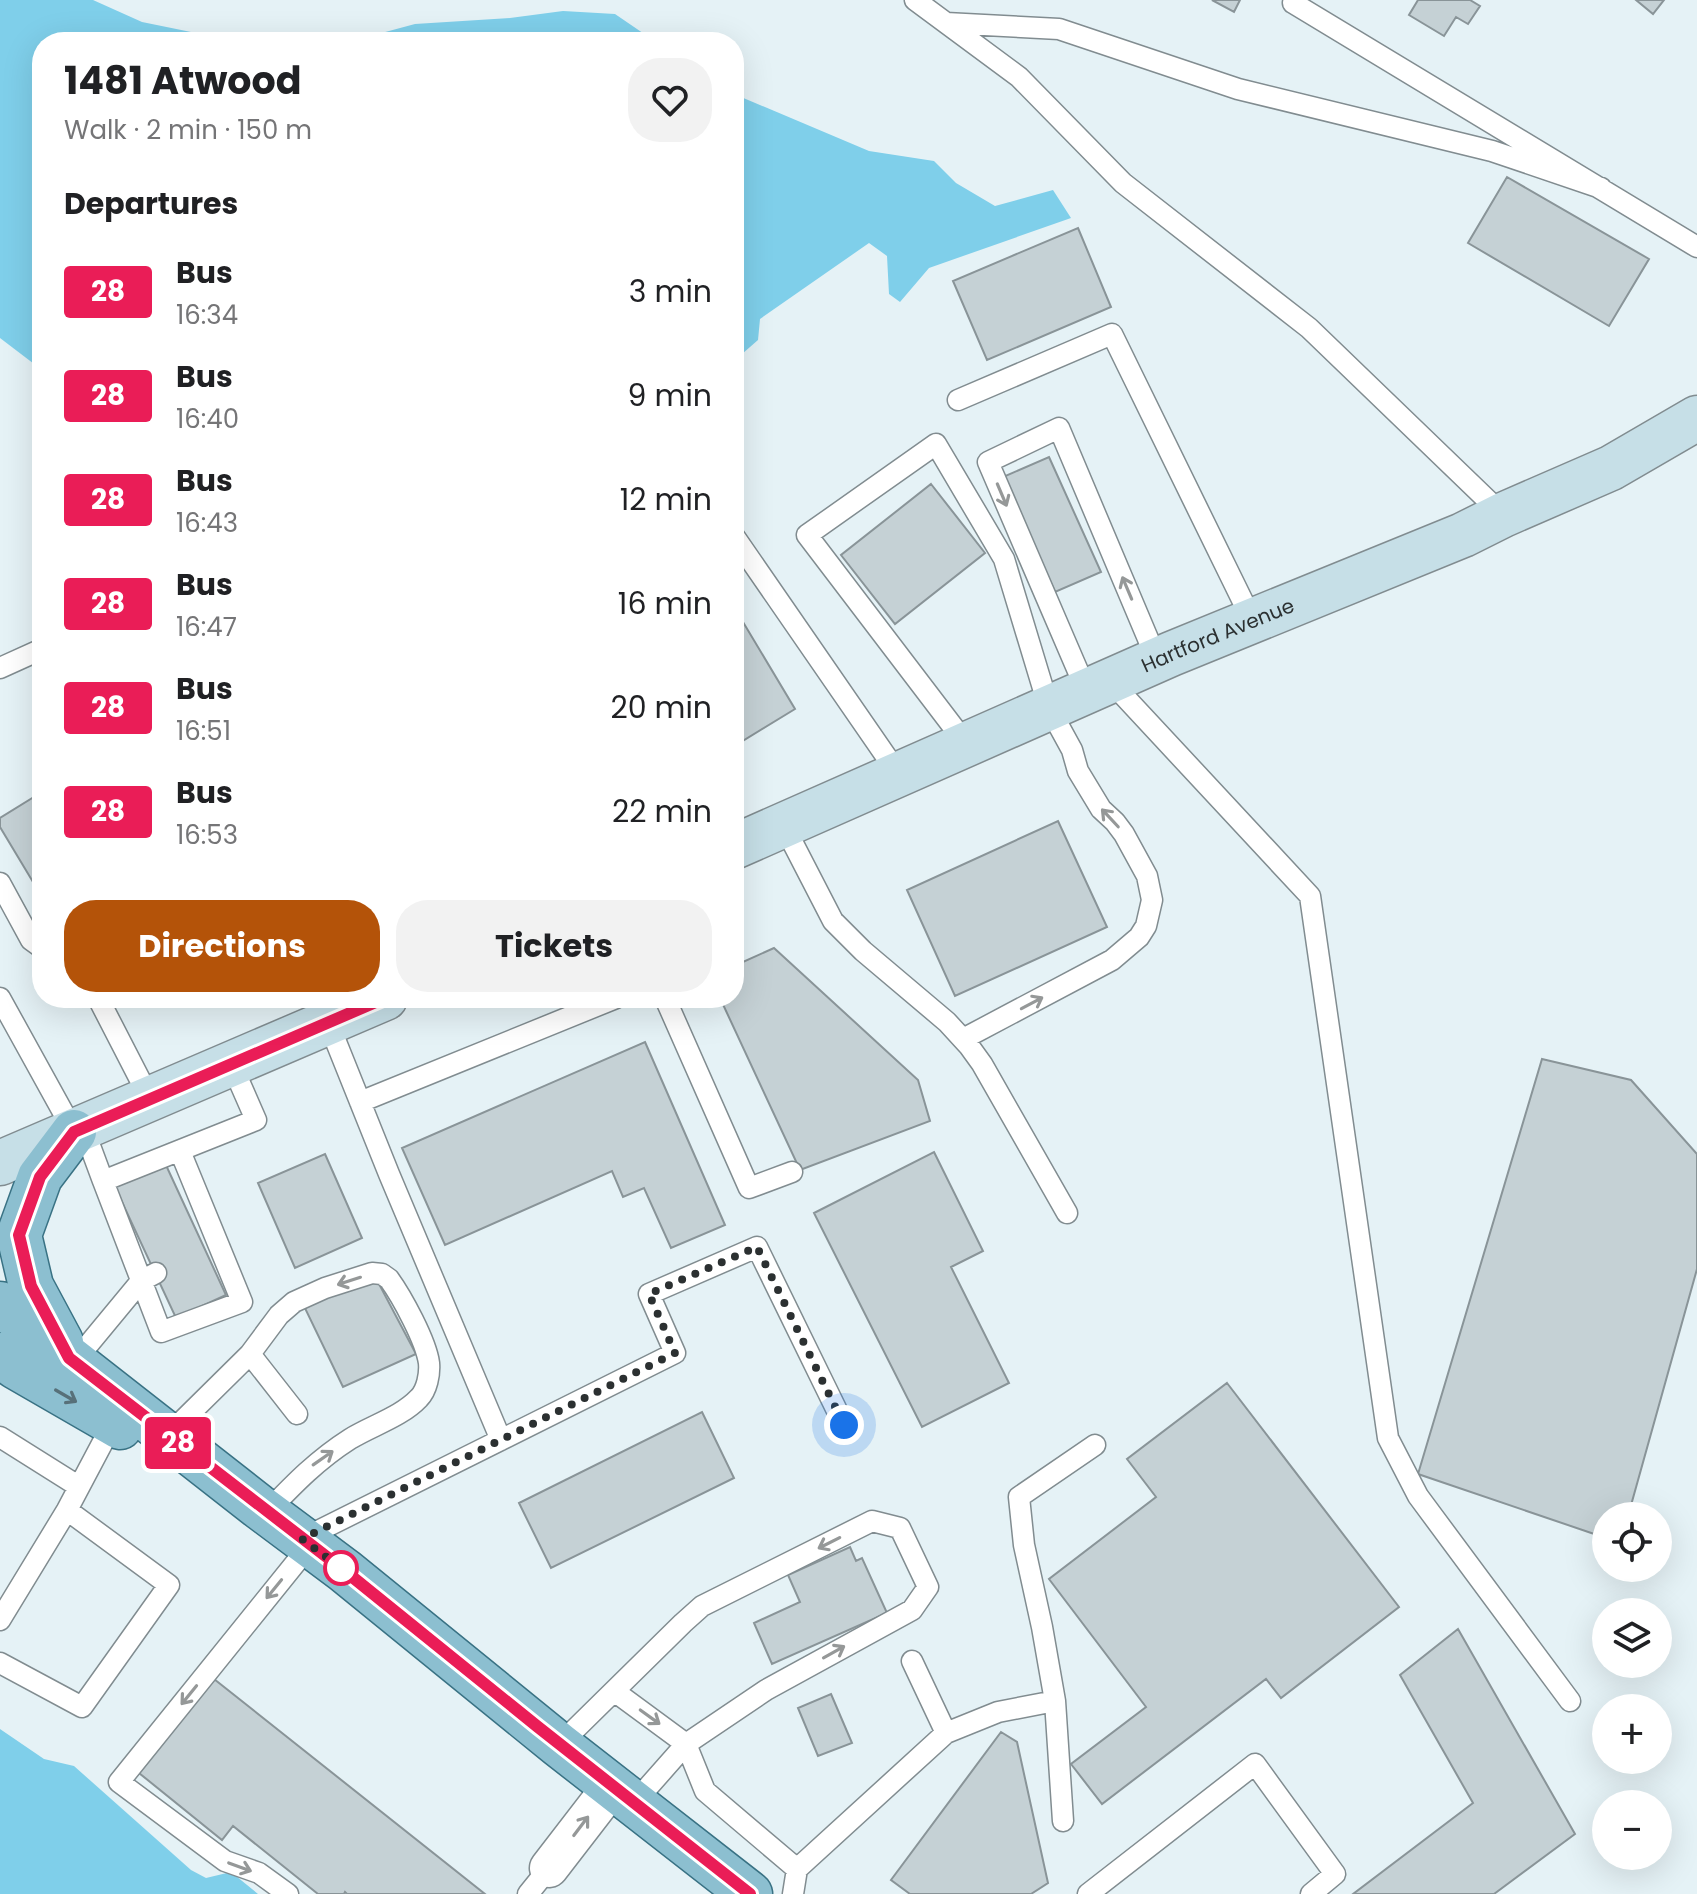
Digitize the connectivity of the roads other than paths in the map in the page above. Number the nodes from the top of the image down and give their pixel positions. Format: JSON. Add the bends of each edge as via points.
{"nodes":[{"id":1,"x":915,"y":0,"type":"edge"},
{"id":2,"x":1296,"y":0,"type":"edge"},
{"id":3,"x":946,"y":23,"type":"junction"},
{"id":4,"x":1601,"y":188,"type":"junction"},
{"id":5,"x":1697,"y":247,"type":"edge"},
{"id":6,"x":958,"y":400,"type":"dead end"},
{"id":7,"x":1697,"y":418,"type":"edge"},
{"id":8,"x":1503,"y":515,"type":"junction"},
{"id":9,"x":744,"y":550,"type":"edge"},
{"id":10,"x":1252,"y":620,"type":"junction"},
{"id":11,"x":32,"y":654,"type":"edge"},
{"id":12,"x":1157,"y":660,"type":"junction"},
{"id":13,"x":0,"y":668,"type":"edge"},
{"id":14,"x":1082,"y":694,"type":"junction"},
{"id":15,"x":967,"y":745,"type":"junction"},
{"id":16,"x":899,"y":775,"type":"junction"},
{"id":17,"x":784,"y":826,"type":"junction"},
{"id":18,"x":744,"y":843,"type":"edge"},
{"id":19,"x":0,"y":883,"type":"edge"},
{"id":20,"x":32,"y":941,"type":"edge"},
{"id":21,"x":0,"y":998,"type":"edge"},
{"id":22,"x":103,"y":1008,"type":"edge"},
{"id":23,"x":591,"y":1008,"type":"edge"},
{"id":24,"x":669,"y":1008,"type":"edge"},
{"id":25,"x":321,"y":1010,"type":"edge"},
{"id":26,"x":8,"y":1029,"type":"edge"},
{"id":27,"x":963,"y":1039,"type":"junction"},
{"id":28,"x":231,"y":1063,"type":"junction"},
{"id":29,"x":150,"y":1099,"type":"junction"},
{"id":30,"x":360,"y":1102,"type":"junction"},
{"id":31,"x":79,"y":1129,"type":"junction"},
{"id":32,"x":180,"y":1151,"type":"junction"},
{"id":33,"x":0,"y":1163,"type":"edge"},
{"id":34,"x":792,"y":1172,"type":"dead end"},
{"id":35,"x":103,"y":1181,"type":"junction"},
{"id":36,"x":1067,"y":1213,"type":"dead end"},
{"id":37,"x":148,"y":1277,"type":"junction"},
{"id":38,"x":0,"y":1304,"type":"edge"},
{"id":39,"x":250,"y":1354,"type":"junction"},
{"id":40,"x":0,"y":1355,"type":"edge"},
{"id":41,"x":72,"y":1360,"type":"junction"},
{"id":42,"x":297,"y":1414,"type":"dead end"},
{"id":43,"x":113,"y":1423,"type":"junction"},
{"id":44,"x":844,"y":1425,"type":"dead end"},
{"id":45,"x":168,"y":1435,"type":"junction"},
{"id":46,"x":0,"y":1437,"type":"edge"},
{"id":47,"x":501,"y":1440,"type":"junction"},
{"id":48,"x":1095,"y":1445,"type":"dead end"},
{"id":49,"x":78,"y":1486,"type":"junction"},
{"id":50,"x":262,"y":1509,"type":"junction"},
{"id":51,"x":67,"y":1510,"type":"junction"},
{"id":52,"x":306,"y":1542,"type":"junction"},
{"id":53,"x":0,"y":1620,"type":"edge"},
{"id":54,"x":912,"y":1661,"type":"dead end"},
{"id":55,"x":0,"y":1663,"type":"edge"},
{"id":56,"x":614,"y":1691,"type":"junction"},
{"id":57,"x":1055,"y":1701,"type":"junction"},
{"id":58,"x":1570,"y":1701,"type":"dead end"},
{"id":59,"x":946,"y":1733,"type":"junction"},
{"id":60,"x":686,"y":1744,"type":"junction"},
{"id":61,"x":559,"y":1745,"type":"junction"},
{"id":62,"x":623,"y":1794,"type":"junction"},
{"id":63,"x":1063,"y":1821,"type":"dead end"},
{"id":64,"x":797,"y":1869,"type":"junction"},
{"id":65,"x":539,"y":1881,"type":"edge"},
{"id":66,"x":288,"y":1894,"type":"edge"},
{"id":67,"x":750,"y":1894,"type":"edge"},
{"id":68,"x":793,"y":1894,"type":"edge"},
{"id":69,"x":1088,"y":1894,"type":"edge"},
{"id":70,"x":1311,"y":1894,"type":"edge"}],
"edges":[{"from":1,"to":3,"type":"lane"},
{"from":2,"to":4,"type":"lane","via":[[1293,3]]},
{"from":3,"to":4,"type":"lane","via":[[1059,29],[1238,89],[1492,151]]},
{"from":3,"to":8,"type":"lane","via":[[1019,77],[1123,183],[1309,328]]},
{"from":4,"to":5,"type":"lane"},
{"from":6,"to":10,"type":"lane","via":[[1112,334]]},
{"from":7,"to":8,"type":"main road","name":"Hartford Avenue","via":[[1611,468]]},
{"from":8,"to":10,"type":"main road","name":"Hartford Avenue"},
{"from":9,"to":16,"type":"lane"},
{"from":10,"to":12,"type":"main road","name":"Hartford Avenue"},
{"from":11,"to":13,"type":"lane"},
{"from":12,"to":14,"type":"main road","name":"Hartford Avenue"},
{"from":12,"to":14,"type":"lane","one_way":true,"via":[[1059,428],[988,462]]},
{"from":14,"to":15,"type":"main road","name":"Hartford Avenue"},
{"from":14,"to":15,"type":"lane","via":[[936,444],[807,535]]},
{"from":27,"to":14,"type":"lane","one_way":true,"via":[[1112,960],[1146,926],[1152,900],[1147,876],[1078,771],[1072,750]]},
{"from":14,"to":58,"type":"lane","via":[[1310,896],[1388,1438],[1418,1496]]},
{"from":15,"to":16,"type":"main road","name":"Hartford Avenue"},
{"from":16,"to":17,"type":"main road","name":"Hartford Avenue"},
{"from":17,"to":18,"type":"main road","name":"Hartford Avenue"},
{"from":17,"to":27,"type":"lane","via":[[833,921]]},
{"from":19,"to":20,"type":"lane"},
{"from":21,"to":26,"type":"lane"},
{"from":22,"to":29,"type":"lane"},
{"from":23,"to":30,"type":"lane"},
{"from":24,"to":34,"type":"lane","via":[[749,1188]]},
{"from":25,"to":28,"type":"main road"},
{"from":25,"to":30,"type":"lane"},
{"from":26,"to":31,"type":"lane"},
{"from":27,"to":36,"type":"lane"},
{"from":28,"to":29,"type":"main road"},
{"from":28,"to":32,"type":"lane","via":[[256,1120]]},
{"from":29,"to":31,"type":"main road"},
{"from":30,"to":47,"type":"lane"},
{"from":31,"to":33,"type":"main road"},
{"from":31,"to":35,"type":"lane"},
{"from":31,"to":41,"type":"main road","via":[[40,1177],[19,1235],[31,1286]]},
{"from":32,"to":35,"type":"lane"},
{"from":32,"to":37,"type":"lane","via":[[194,1206],[242,1302],[161,1332]]},
{"from":35,"to":37,"type":"lane"},
{"from":37,"to":41,"type":"lane"},
{"from":38,"to":41,"type":"main road"},
{"from":39,"to":42,"type":"lane"},
{"from":39,"to":45,"type":"lane"},
{"from":50,"to":39,"type":"lane","one_way":true,"via":[[351,1438],[420,1397],[429,1363],[394,1286],[382,1274],[372,1273],[294,1302]]},
{"from":40,"to":43,"type":"main road","one_way":true},
{"from":41,"to":45,"type":"main road"},
{"from":43,"to":49,"type":"lane"},
{"from":43,"to":50,"type":"main road"},
{"from":44,"to":47,"type":"lane","via":[[757,1247],[649,1294],[675,1353]]},
{"from":45,"to":50,"type":"main road"},
{"from":46,"to":49,"type":"lane"},
{"from":47,"to":52,"type":"lane"},
{"from":48,"to":57,"type":"lane","via":[[1019,1497]]},
{"from":49,"to":51,"type":"lane"},
{"from":50,"to":52,"type":"main road"},
{"from":51,"to":53,"type":"lane"},
{"from":51,"to":55,"type":"lane","via":[[169,1585],[82,1707]]},
{"from":52,"to":61,"type":"main road"},
{"from":52,"to":66,"type":"lane","one_way":true,"via":[[119,1782],[225,1861],[259,1873]]},
{"from":54,"to":59,"type":"lane"},
{"from":56,"to":60,"type":"lane","one_way":true},
{"from":60,"to":56,"type":"lane","one_way":true,"via":[[766,1690],[912,1610],[928,1587],[900,1528],[872,1521],[702,1606]]},
{"from":56,"to":61,"type":"lane"},
{"from":57,"to":59,"type":"lane","via":[[998,1712]]},
{"from":57,"to":63,"type":"lane"},
{"from":59,"to":64,"type":"lane"},
{"from":60,"to":62,"type":"lane"},
{"from":60,"to":64,"type":"lane","via":[[705,1791]]},
{"from":61,"to":62,"type":"main road"},
{"from":65,"to":62,"type":"street","one_way":true},
{"from":62,"to":67,"type":"main road"},
{"from":64,"to":68,"type":"lane"},
{"from":69,"to":70,"type":"lane","via":[[1255,1764],[1335,1874]]}]}
